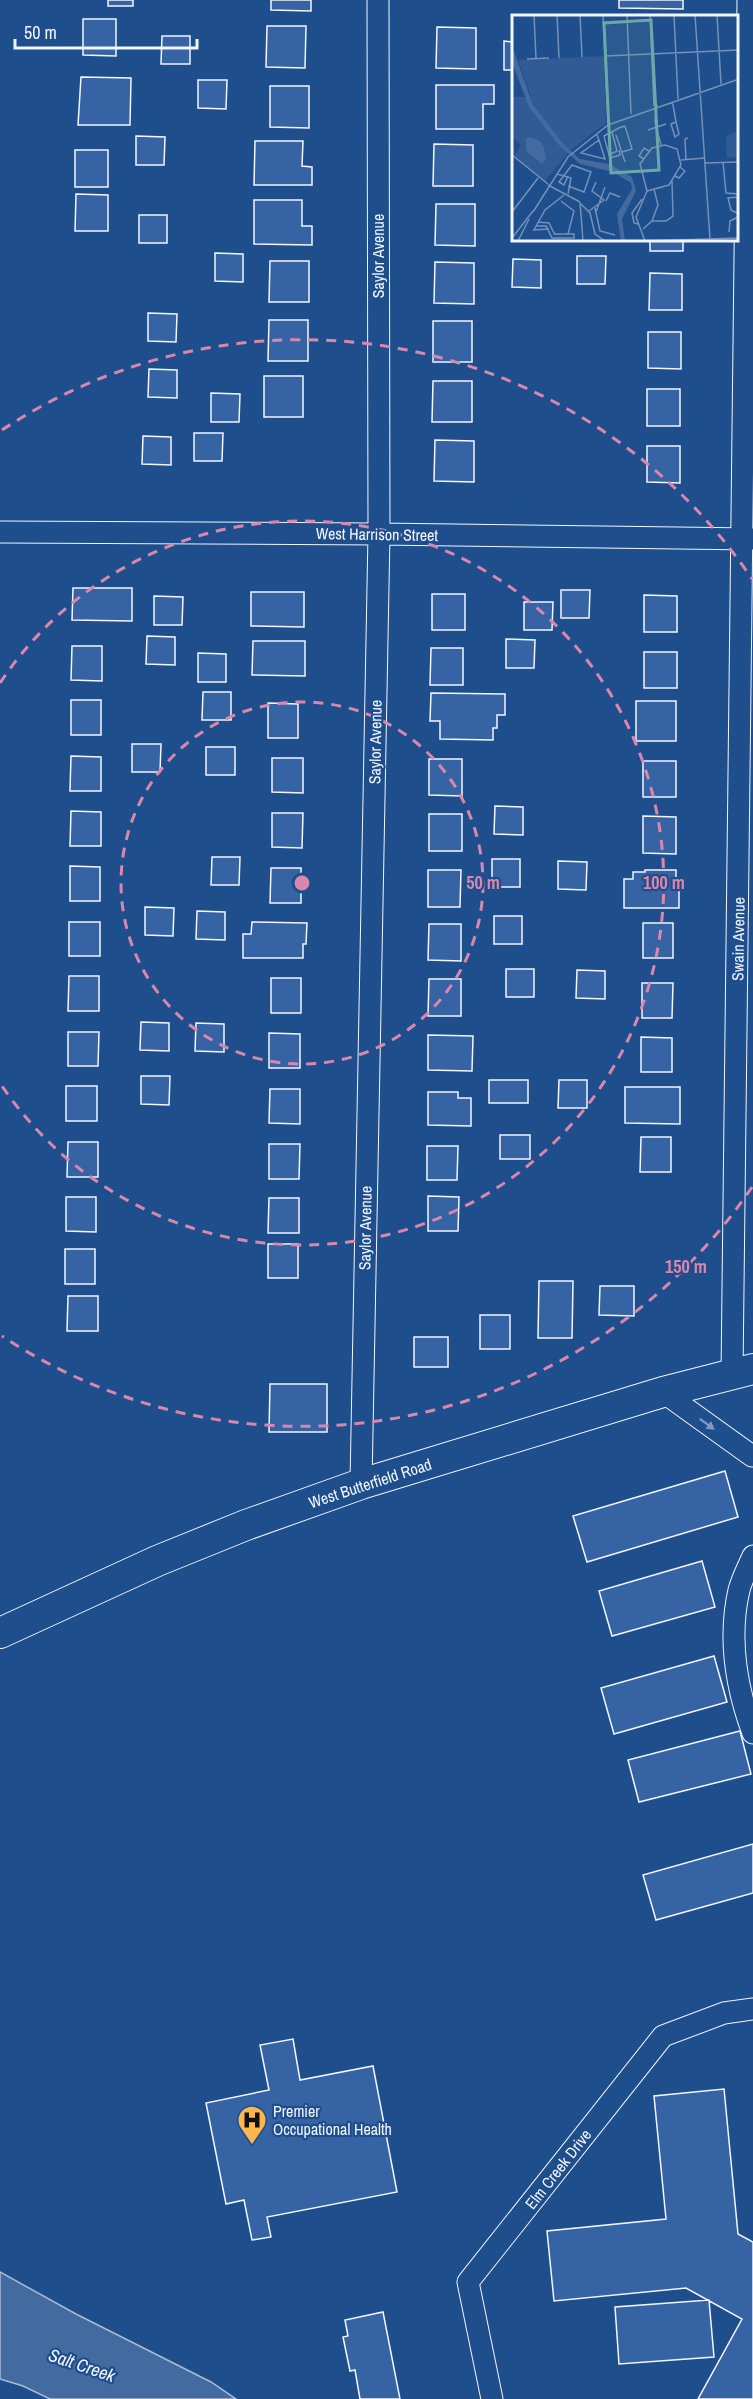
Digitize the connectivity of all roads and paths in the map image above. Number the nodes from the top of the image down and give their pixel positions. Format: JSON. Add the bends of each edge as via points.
{"nodes":[{"id":1,"x":378,"y":0,"type":"edge"},
{"id":2,"x":748,"y":0,"type":"edge"},
{"id":3,"x":0,"y":532,"type":"edge"},
{"id":4,"x":378,"y":534,"type":"junction"},
{"id":5,"x":748,"y":539,"type":"edge"},
{"id":6,"x":743,"y":1371,"type":"edge"},
{"id":7,"x":663,"y":1392,"type":"junction"},
{"id":8,"x":753,"y":1457,"type":"edge"},
{"id":9,"x":361,"y":1484,"type":"junction"},
{"id":10,"x":753,"y":1556,"type":"edge"},
{"id":11,"x":0,"y":1633,"type":"edge"},
{"id":12,"x":753,"y":1732,"type":"edge"},
{"id":13,"x":753,"y":2009,"type":"edge"},
{"id":14,"x":492,"y":2399,"type":"edge"}],
"edges":[{"from":1,"to":4,"type":"street","name":"Saylor Avenue"},
{"from":2,"to":5,"type":"street","name":"Swain Avenue"},
{"from":3,"to":4,"type":"street","name":"West Harrison Street"},
{"from":4,"to":5,"type":"street","name":"West Harrison Street"},
{"from":4,"to":9,"type":"street","name":"Saylor Avenue"},
{"from":5,"to":6,"type":"street","name":"Swain Avenue"},
{"from":6,"to":7,"type":"main road","name":"West Butterfield Road"},
{"from":7,"to":8,"type":"street","one_way":true},
{"from":7,"to":9,"type":"main road","name":"West Butterfield Road"},
{"from":9,"to":11,"type":"main road","name":"West Butterfield Road","via":[[158,1561]]},
{"from":10,"to":12,"type":"street","via":[[740,1589],[733,1630],[736,1671]]},
{"from":13,"to":14,"type":"street","name":"Elm Creek Drive","via":[[724,2013],[663,2036],[468,2282]]}]}
